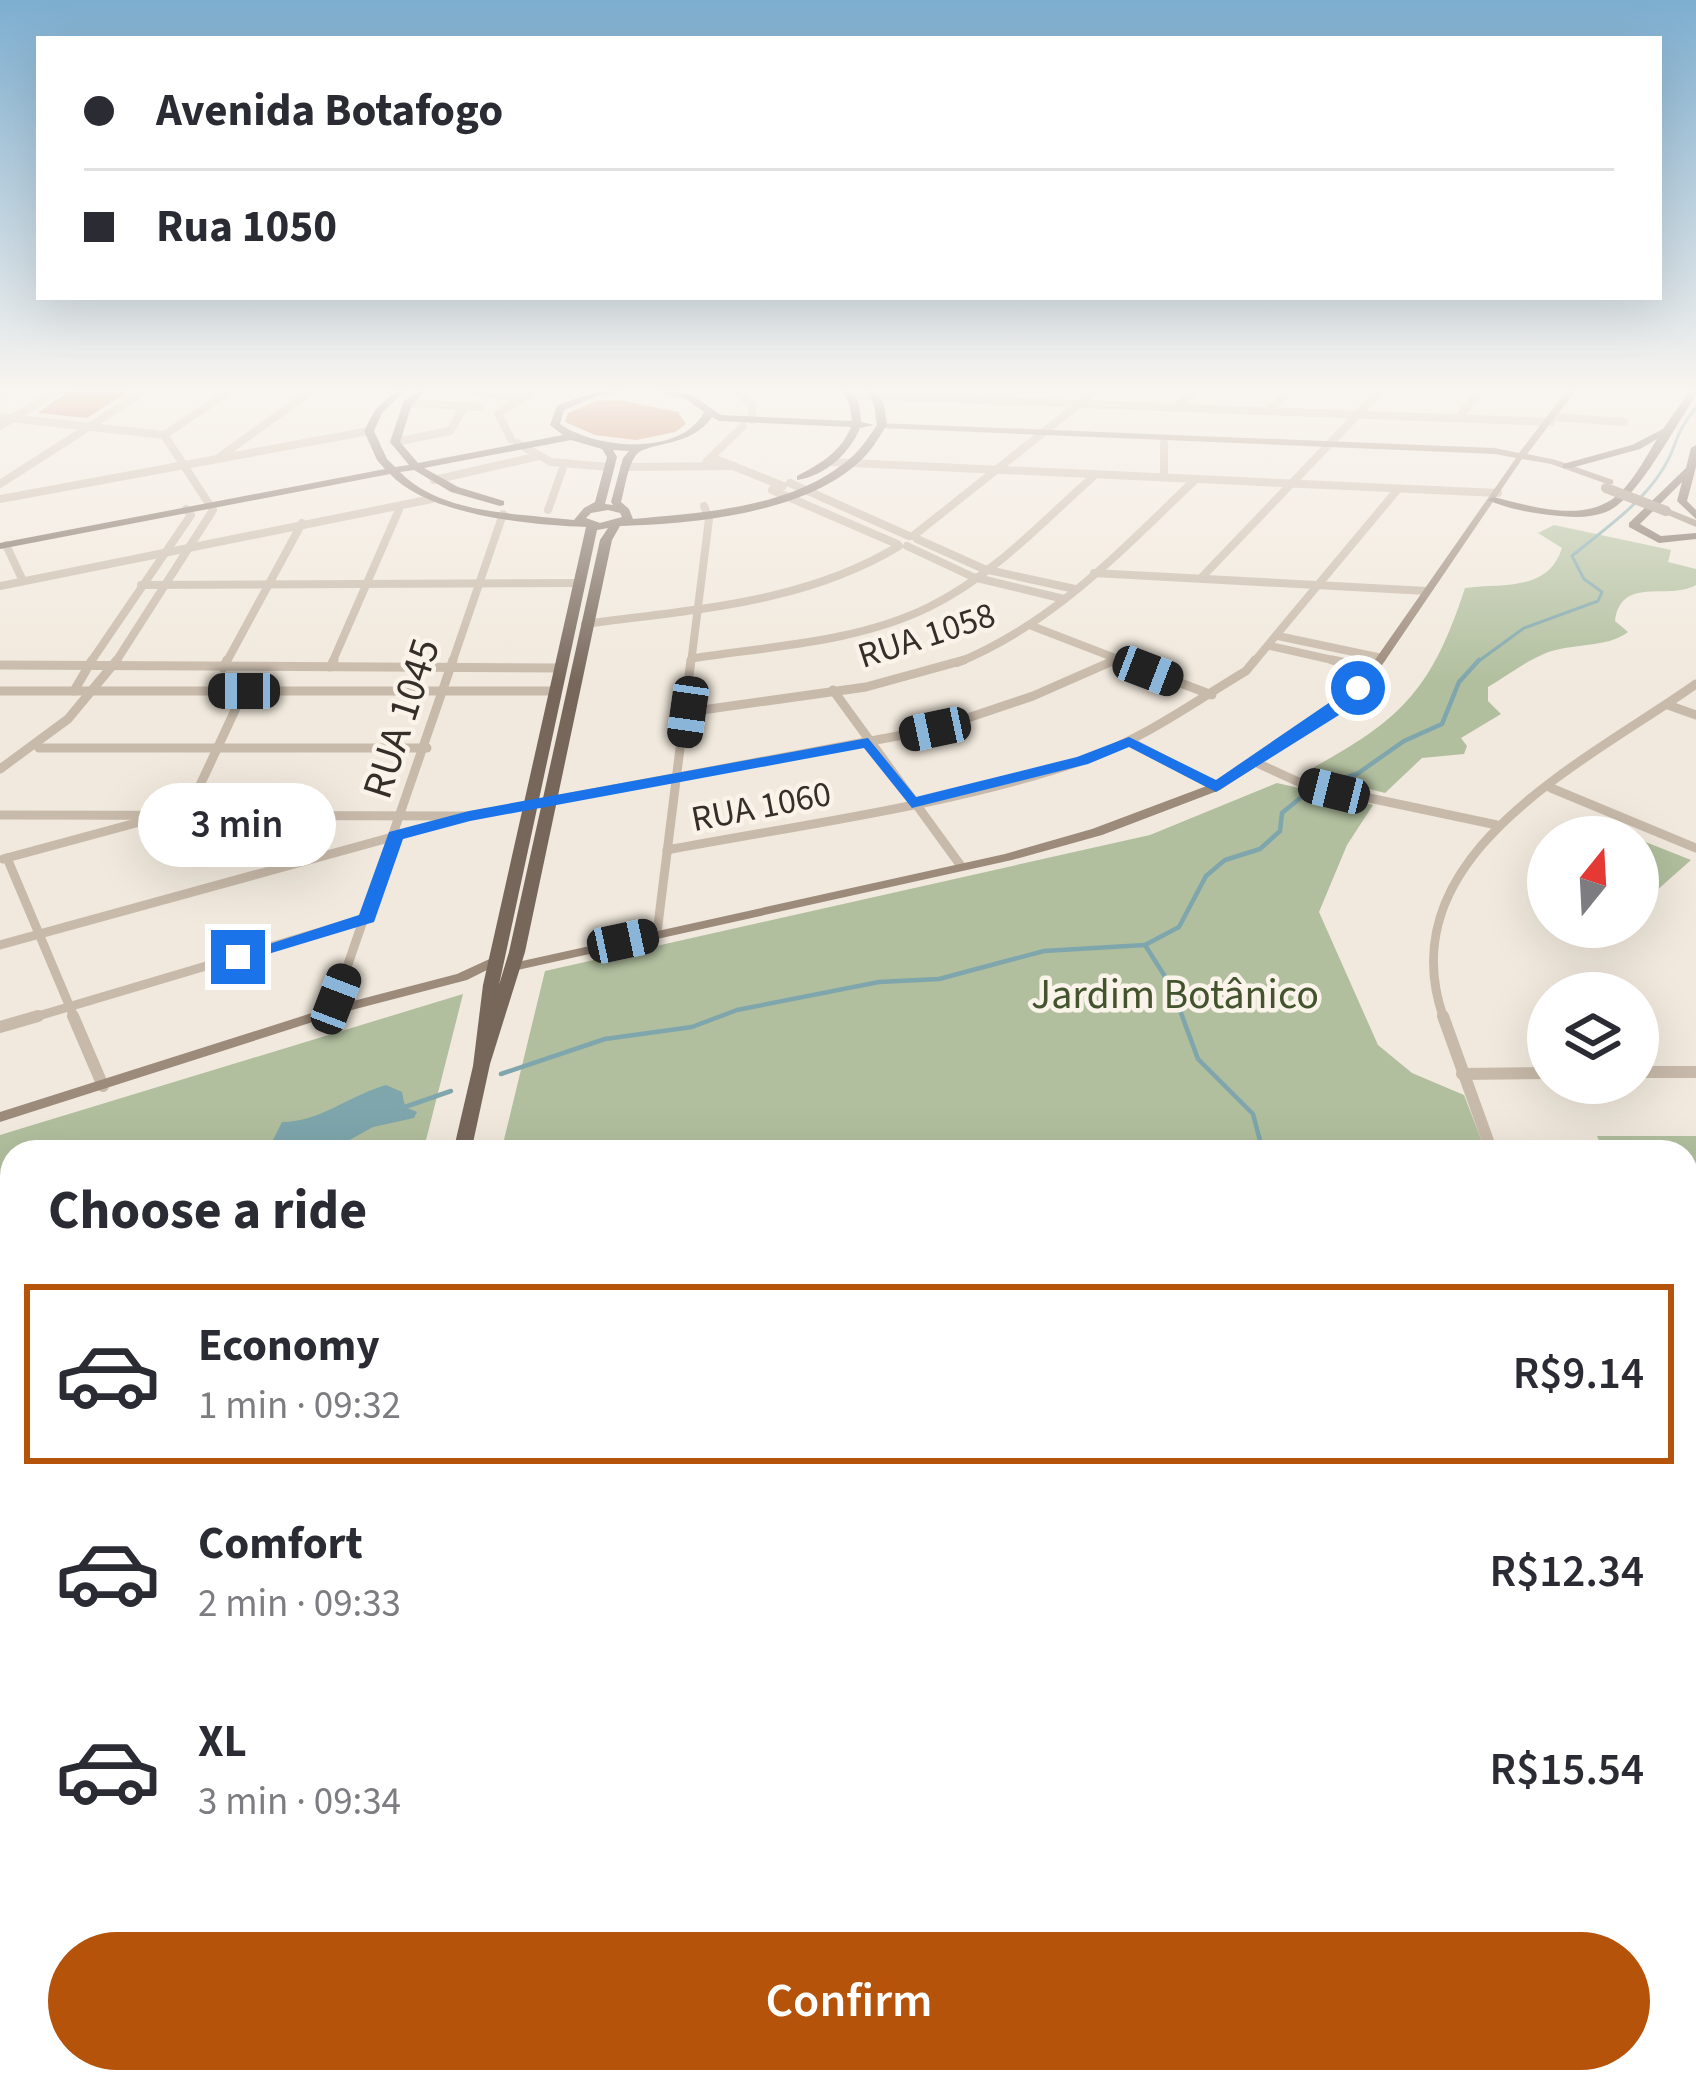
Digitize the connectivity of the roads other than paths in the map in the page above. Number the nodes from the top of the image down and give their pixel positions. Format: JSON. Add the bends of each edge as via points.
{"nodes":[{"id":1,"x":70,"y":487,"type":"edge"},
{"id":2,"x":199,"y":487,"type":"edge"},
{"id":3,"x":280,"y":487,"type":"edge"},
{"id":4,"x":414,"y":487,"type":"edge"},
{"id":5,"x":449,"y":487,"type":"edge"},
{"id":6,"x":556,"y":487,"type":"edge"},
{"id":7,"x":604,"y":487,"type":"edge"},
{"id":8,"x":619,"y":487,"type":"edge"},
{"id":9,"x":777,"y":487,"type":"edge"},
{"id":10,"x":786,"y":487,"type":"edge"},
{"id":11,"x":806,"y":487,"type":"edge"},
{"id":12,"x":973,"y":487,"type":"edge"},
{"id":13,"x":1081,"y":487,"type":"edge"},
{"id":14,"x":1188,"y":487,"type":"edge"},
{"id":15,"x":1289,"y":487,"type":"edge"},
{"id":16,"x":1350,"y":487,"type":"edge"},
{"id":17,"x":1501,"y":487,"type":"edge"},
{"id":18,"x":1612,"y":487,"type":"edge"},
{"id":19,"x":1629,"y":487,"type":"edge"},
{"id":20,"x":1671,"y":487,"type":"edge"},
{"id":21,"x":1684,"y":487,"type":"edge"},
{"id":22,"x":782,"y":489,"type":"junction"},
{"id":23,"x":802,"y":489,"type":"junction"},
{"id":24,"x":1398,"y":489,"type":"junction"},
{"id":25,"x":1495,"y":496,"type":"junction"},
{"id":26,"x":432,"y":499,"type":"junction"},
{"id":27,"x":0,"y":500,"type":"edge"},
{"id":28,"x":209,"y":501,"type":"junction"},
{"id":29,"x":401,"y":505,"type":"junction"},
{"id":30,"x":186,"y":509,"type":"junction"},
{"id":31,"x":548,"y":510,"type":"junction"},
{"id":32,"x":707,"y":510,"type":"junction"},
{"id":33,"x":504,"y":511,"type":"junction"},
{"id":34,"x":621,"y":517,"type":"junction"},
{"id":35,"x":588,"y":518,"type":"junction"},
{"id":36,"x":302,"y":524,"type":"junction"},
{"id":37,"x":1695,"y":524,"type":"edge"},
{"id":38,"x":907,"y":541,"type":"junction"},
{"id":39,"x":2,"y":543,"type":"edge"},
{"id":40,"x":187,"y":548,"type":"junction"},
{"id":41,"x":162,"y":554,"type":"junction"},
{"id":42,"x":984,"y":569,"type":"junction"},
{"id":43,"x":1094,"y":573,"type":"junction"},
{"id":44,"x":973,"y":577,"type":"junction"},
{"id":45,"x":1202,"y":577,"type":"junction"},
{"id":46,"x":22,"y":581,"type":"junction"},
{"id":47,"x":269,"y":584,"type":"junction"},
{"id":48,"x":371,"y":584,"type":"junction"},
{"id":49,"x":581,"y":584,"type":"junction"},
{"id":50,"x":1317,"y":584,"type":"junction"},
{"id":51,"x":141,"y":585,"type":"junction"},
{"id":52,"x":165,"y":585,"type":"junction"},
{"id":53,"x":478,"y":585,"type":"junction"},
{"id":54,"x":0,"y":586,"type":"edge"},
{"id":55,"x":1075,"y":590,"type":"junction"},
{"id":56,"x":1426,"y":591,"type":"junction"},
{"id":57,"x":1064,"y":599,"type":"junction"},
{"id":58,"x":700,"y":606,"type":"junction"},
{"id":59,"x":587,"y":624,"type":"junction"},
{"id":60,"x":571,"y":626,"type":"junction"},
{"id":61,"x":1033,"y":626,"type":"junction"},
{"id":62,"x":135,"y":630,"type":"junction"},
{"id":63,"x":107,"y":631,"type":"junction"},
{"id":64,"x":1278,"y":636,"type":"junction"},
{"id":65,"x":1270,"y":646,"type":"junction"},
{"id":66,"x":581,"y":654,"type":"junction"},
{"id":67,"x":695,"y":658,"type":"junction"},
{"id":68,"x":1117,"y":659,"type":"junction"},
{"id":69,"x":1378,"y":664,"type":"junction"},
{"id":70,"x":0,"y":665,"type":"edge"},
{"id":71,"x":86,"y":666,"type":"junction"},
{"id":72,"x":111,"y":667,"type":"junction"},
{"id":73,"x":224,"y":668,"type":"junction"},
{"id":74,"x":330,"y":668,"type":"junction"},
{"id":75,"x":452,"y":668,"type":"junction"},
{"id":76,"x":561,"y":668,"type":"junction"},
{"id":77,"x":1696,"y":684,"type":"edge"},
{"id":78,"x":833,"y":689,"type":"junction"},
{"id":79,"x":98,"y":690,"type":"junction"},
{"id":80,"x":0,"y":691,"type":"edge"},
{"id":81,"x":16,"y":691,"type":"junction"},
{"id":82,"x":74,"y":691,"type":"junction"},
{"id":83,"x":244,"y":691,"type":"junction"},
{"id":84,"x":446,"y":691,"type":"junction"},
{"id":85,"x":556,"y":691,"type":"junction"},
{"id":86,"x":1212,"y":695,"type":"junction"},
{"id":87,"x":0,"y":703,"type":"edge"},
{"id":88,"x":1668,"y":705,"type":"junction"},
{"id":89,"x":688,"y":712,"type":"junction"},
{"id":90,"x":1696,"y":715,"type":"edge"},
{"id":91,"x":1129,"y":741,"type":"junction"},
{"id":92,"x":868,"y":743,"type":"junction"},
{"id":93,"x":39,"y":748,"type":"junction"},
{"id":94,"x":218,"y":748,"type":"junction"},
{"id":95,"x":427,"y":748,"type":"junction"},
{"id":96,"x":559,"y":748,"type":"junction"},
{"id":97,"x":1259,"y":764,"type":"junction"},
{"id":98,"x":0,"y":769,"type":"edge"},
{"id":99,"x":680,"y":777,"type":"junction"},
{"id":100,"x":1216,"y":787,"type":"junction"},
{"id":101,"x":1551,"y":788,"type":"junction"},
{"id":102,"x":550,"y":800,"type":"junction"},
{"id":103,"x":912,"y":803,"type":"junction"},
{"id":104,"x":532,"y":804,"type":"junction"},
{"id":105,"x":187,"y":813,"type":"junction"},
{"id":106,"x":403,"y":814,"type":"junction"},
{"id":107,"x":0,"y":815,"type":"edge"},
{"id":108,"x":166,"y":815,"type":"junction"},
{"id":109,"x":469,"y":816,"type":"junction"},
{"id":110,"x":1497,"y":825,"type":"junction"},
{"id":111,"x":395,"y":836,"type":"junction"},
{"id":112,"x":1696,"y":848,"type":"edge"},
{"id":113,"x":667,"y":850,"type":"junction"},
{"id":114,"x":3,"y":859,"type":"edge"},
{"id":115,"x":961,"y":866,"type":"junction"},
{"id":116,"x":367,"y":919,"type":"junction"},
{"id":117,"x":39,"y":934,"type":"junction"},
{"id":118,"x":657,"y":934,"type":"junction"},
{"id":119,"x":0,"y":945,"type":"edge"},
{"id":120,"x":509,"y":960,"type":"junction"},
{"id":121,"x":462,"y":977,"type":"junction"},
{"id":122,"x":491,"y":985,"type":"junction"},
{"id":123,"x":67,"y":1008,"type":"junction"},
{"id":124,"x":341,"y":1008,"type":"junction"},
{"id":125,"x":0,"y":1027,"type":"edge"},
{"id":126,"x":481,"y":1066,"type":"junction"},
{"id":127,"x":1527,"y":1072,"type":"edge"},
{"id":128,"x":1659,"y":1072,"type":"edge"},
{"id":129,"x":1696,"y":1072,"type":"edge"},
{"id":130,"x":1462,"y":1074,"type":"junction"},
{"id":131,"x":103,"y":1086,"type":"junction"},
{"id":132,"x":0,"y":1117,"type":"edge"},
{"id":133,"x":465,"y":1140,"type":"edge"},
{"id":134,"x":1487,"y":1140,"type":"edge"}],
"edges":[{"from":1,"to":27,"type":"street"},
{"from":2,"to":28,"type":"street"},
{"from":3,"to":28,"type":"main road"},
{"from":4,"to":26,"type":"main road"},
{"from":5,"to":33,"type":"main road"},
{"from":6,"to":31,"type":"street"},
{"from":7,"to":35,"type":"main road"},
{"from":8,"to":34,"type":"main road"},
{"from":9,"to":22,"type":"street"},
{"from":10,"to":22,"type":"main road"},
{"from":11,"to":23,"type":"main road"},
{"from":12,"to":38,"type":"street"},
{"from":13,"to":42,"type":"street"},
{"from":14,"to":43,"type":"street","name":"RUA 1058"},
{"from":15,"to":45,"type":"street"},
{"from":16,"to":24,"type":"street"},
{"from":17,"to":25,"type":"street"},
{"from":18,"to":37,"type":"street","bridge":true},
{"from":19,"to":25,"type":"main road","via":[[1604,512],[1576,517]]},
{"from":20,"to":37,"type":"main road","via":[[1633,525],[1659,540]]},
{"from":21,"to":37,"type":"main road","via":[[1682,501]]},
{"from":22,"to":23,"type":"main road"},
{"from":22,"to":32,"type":"main road"},
{"from":22,"to":38,"type":"street"},
{"from":23,"to":38,"type":"street"},
{"from":24,"to":25,"type":"street"},
{"from":24,"to":50,"type":"street","name":"RUA 1060"},
{"from":25,"to":56,"type":"street"},
{"from":26,"to":29,"type":"street"},
{"from":26,"to":33,"type":"main road"},
{"from":28,"to":30,"type":"main road"},
{"from":28,"to":39,"type":"main road"},
{"from":28,"to":40,"type":"street"},
{"from":29,"to":36,"type":"street"},
{"from":29,"to":48,"type":"street"},
{"from":30,"to":39,"type":"main road"},
{"from":30,"to":41,"type":"street","via":[[190,515]]},
{"from":31,"to":33,"type":"main road"},
{"from":31,"to":35,"type":"main road"},
{"from":32,"to":34,"type":"main road"},
{"from":32,"to":58,"type":"street"},
{"from":33,"to":35,"type":"main road"},
{"from":33,"to":53,"type":"street","name":"RUA 1045"},
{"from":34,"to":35,"type":"main road"},
{"from":34,"to":35,"type":"main road"},
{"from":34,"to":59,"type":"main road","via":[[606,540]]},
{"from":35,"to":49,"type":"main road"},
{"from":36,"to":40,"type":"street"},
{"from":36,"to":47,"type":"street"},
{"from":38,"to":42,"type":"street"},
{"from":38,"to":44,"type":"street"},
{"from":38,"to":58,"type":"street","via":[[830,581]]},
{"from":39,"to":46,"type":"street"},
{"from":40,"to":41,"type":"street"},
{"from":40,"to":52,"type":"street"},
{"from":41,"to":46,"type":"street"},
{"from":41,"to":51,"type":"street"},
{"from":42,"to":44,"type":"street"},
{"from":42,"to":55,"type":"street"},
{"from":43,"to":45,"type":"street"},
{"from":43,"to":55,"type":"street","name":"RUA 1058"},
{"from":44,"to":57,"type":"street"},
{"from":44,"to":67,"type":"street","via":[[906,618]]},
{"from":45,"to":50,"type":"street"},
{"from":46,"to":54,"type":"street"},
{"from":47,"to":48,"type":"street"},
{"from":47,"to":52,"type":"street"},
{"from":47,"to":73,"type":"street"},
{"from":48,"to":53,"type":"street"},
{"from":48,"to":74,"type":"street"},
{"from":49,"to":53,"type":"street"},
{"from":49,"to":60,"type":"main road"},
{"from":50,"to":56,"type":"street"},
{"from":50,"to":64,"type":"street","name":"RUA 1060"},
{"from":51,"to":52,"type":"street"},
{"from":51,"to":63,"type":"street"},
{"from":52,"to":62,"type":"street"},
{"from":53,"to":75,"type":"street","name":"RUA 1045"},
{"from":55,"to":57,"type":"street","name":"RUA 1058"},
{"from":56,"to":69,"type":"street"},
{"from":57,"to":61,"type":"street","name":"RUA 1058"},
{"from":58,"to":59,"type":"street"},
{"from":58,"to":67,"type":"street"},
{"from":59,"to":60,"type":"street"},
{"from":59,"to":66,"type":"main road"},
{"from":60,"to":76,"type":"main road"},
{"from":61,"to":68,"type":"street"},
{"from":61,"to":78,"type":"street","name":"RUA 1058","via":[[919,672]]},
{"from":62,"to":63,"type":"street"},
{"from":62,"to":72,"type":"street"},
{"from":63,"to":71,"type":"street"},
{"from":64,"to":65,"type":"street","name":"RUA 1060"},
{"from":64,"to":69,"type":"street"},
{"from":65,"to":69,"type":"street"},
{"from":65,"to":86,"type":"street","name":"RUA 1060"},
{"from":66,"to":76,"type":"main road"},
{"from":66,"to":96,"type":"main road"},
{"from":67,"to":89,"type":"street"},
{"from":68,"to":86,"type":"street"},
{"from":68,"to":92,"type":"street","via":[[1033,696]]},
{"from":69,"to":97,"type":"street","via":[[1341,706]]},
{"from":70,"to":71,"type":"street"},
{"from":71,"to":72,"type":"street"},
{"from":71,"to":82,"type":"street"},
{"from":72,"to":73,"type":"street"},
{"from":72,"to":79,"type":"street"},
{"from":73,"to":74,"type":"street"},
{"from":74,"to":75,"type":"street"},
{"from":75,"to":76,"type":"street"},
{"from":75,"to":84,"type":"street","name":"RUA 1045"},
{"from":76,"to":85,"type":"main road"},
{"from":77,"to":88,"type":"street"},
{"from":78,"to":89,"type":"street","name":"RUA 1058"},
{"from":78,"to":92,"type":"street"},
{"from":79,"to":82,"type":"street"},
{"from":79,"to":83,"type":"street"},
{"from":79,"to":93,"type":"street"},
{"from":80,"to":81,"type":"street"},
{"from":81,"to":82,"type":"street"},
{"from":81,"to":87,"type":"street"},
{"from":83,"to":84,"type":"street"},
{"from":83,"to":94,"type":"street"},
{"from":84,"to":85,"type":"street"},
{"from":84,"to":95,"type":"street","name":"RUA 1045"},
{"from":85,"to":96,"type":"main road","via":[[565,694]]},
{"from":85,"to":104,"type":"main road"},
{"from":86,"to":91,"type":"street","name":"RUA 1060"},
{"from":88,"to":90,"type":"street"},
{"from":88,"to":101,"type":"street"},
{"from":89,"to":99,"type":"street"},
{"from":91,"to":100,"type":"street"},
{"from":91,"to":103,"type":"street","name":"RUA 1060","via":[[1082,761]]},
{"from":92,"to":99,"type":"street"},
{"from":92,"to":103,"type":"street"},
{"from":93,"to":94,"type":"street"},
{"from":93,"to":98,"type":"street"},
{"from":94,"to":95,"type":"street"},
{"from":94,"to":105,"type":"street"},
{"from":95,"to":106,"type":"street","name":"RUA 1045"},
{"from":96,"to":102,"type":"main road"},
{"from":97,"to":100,"type":"street"},
{"from":97,"to":110,"type":"street","via":[[1303,784]]},
{"from":99,"to":102,"type":"street"},
{"from":99,"to":113,"type":"street"},
{"from":100,"to":115,"type":"street","via":[[1097,832]]},
{"from":101,"to":110,"type":"street"},
{"from":101,"to":112,"type":"street"},
{"from":102,"to":104,"type":"street"},
{"from":102,"to":120,"type":"main road"},
{"from":103,"to":113,"type":"street","name":"RUA 1060"},
{"from":103,"to":115,"type":"street"},
{"from":104,"to":109,"type":"street"},
{"from":104,"to":120,"type":"main road"},
{"from":105,"to":106,"type":"street"},
{"from":105,"to":108,"type":"street"},
{"from":106,"to":109,"type":"street"},
{"from":106,"to":111,"type":"street","name":"RUA 1045"},
{"from":107,"to":108,"type":"street"},
{"from":108,"to":114,"type":"street"},
{"from":109,"to":111,"type":"street"},
{"from":110,"to":130,"type":"street","via":[[1453,878],[1432,947],[1432,985]]},
{"from":111,"to":116,"type":"street","name":"RUA 1045"},
{"from":111,"to":117,"type":"street"},
{"from":113,"to":118,"type":"street"},
{"from":114,"to":117,"type":"street"},
{"from":115,"to":118,"type":"street"},
{"from":116,"to":123,"type":"street"},
{"from":116,"to":124,"type":"street","name":"RUA 1045","via":[[336,999]]},
{"from":117,"to":119,"type":"street"},
{"from":117,"to":123,"type":"street"},
{"from":118,"to":120,"type":"street"},
{"from":120,"to":121,"type":"street"},
{"from":120,"to":122,"type":"main road"},
{"from":120,"to":126,"type":"main road","via":[[496,1034]]},
{"from":121,"to":122,"type":"street"},
{"from":121,"to":124,"type":"street"},
{"from":122,"to":126,"type":"main road"},
{"from":123,"to":125,"type":"street"},
{"from":123,"to":131,"type":"street"},
{"from":124,"to":131,"type":"street"},
{"from":126,"to":133,"type":"main road"},
{"from":127,"to":130,"type":"street"},
{"from":128,"to":129,"type":"street"},
{"from":130,"to":134,"type":"street"},
{"from":131,"to":132,"type":"street"}]}
